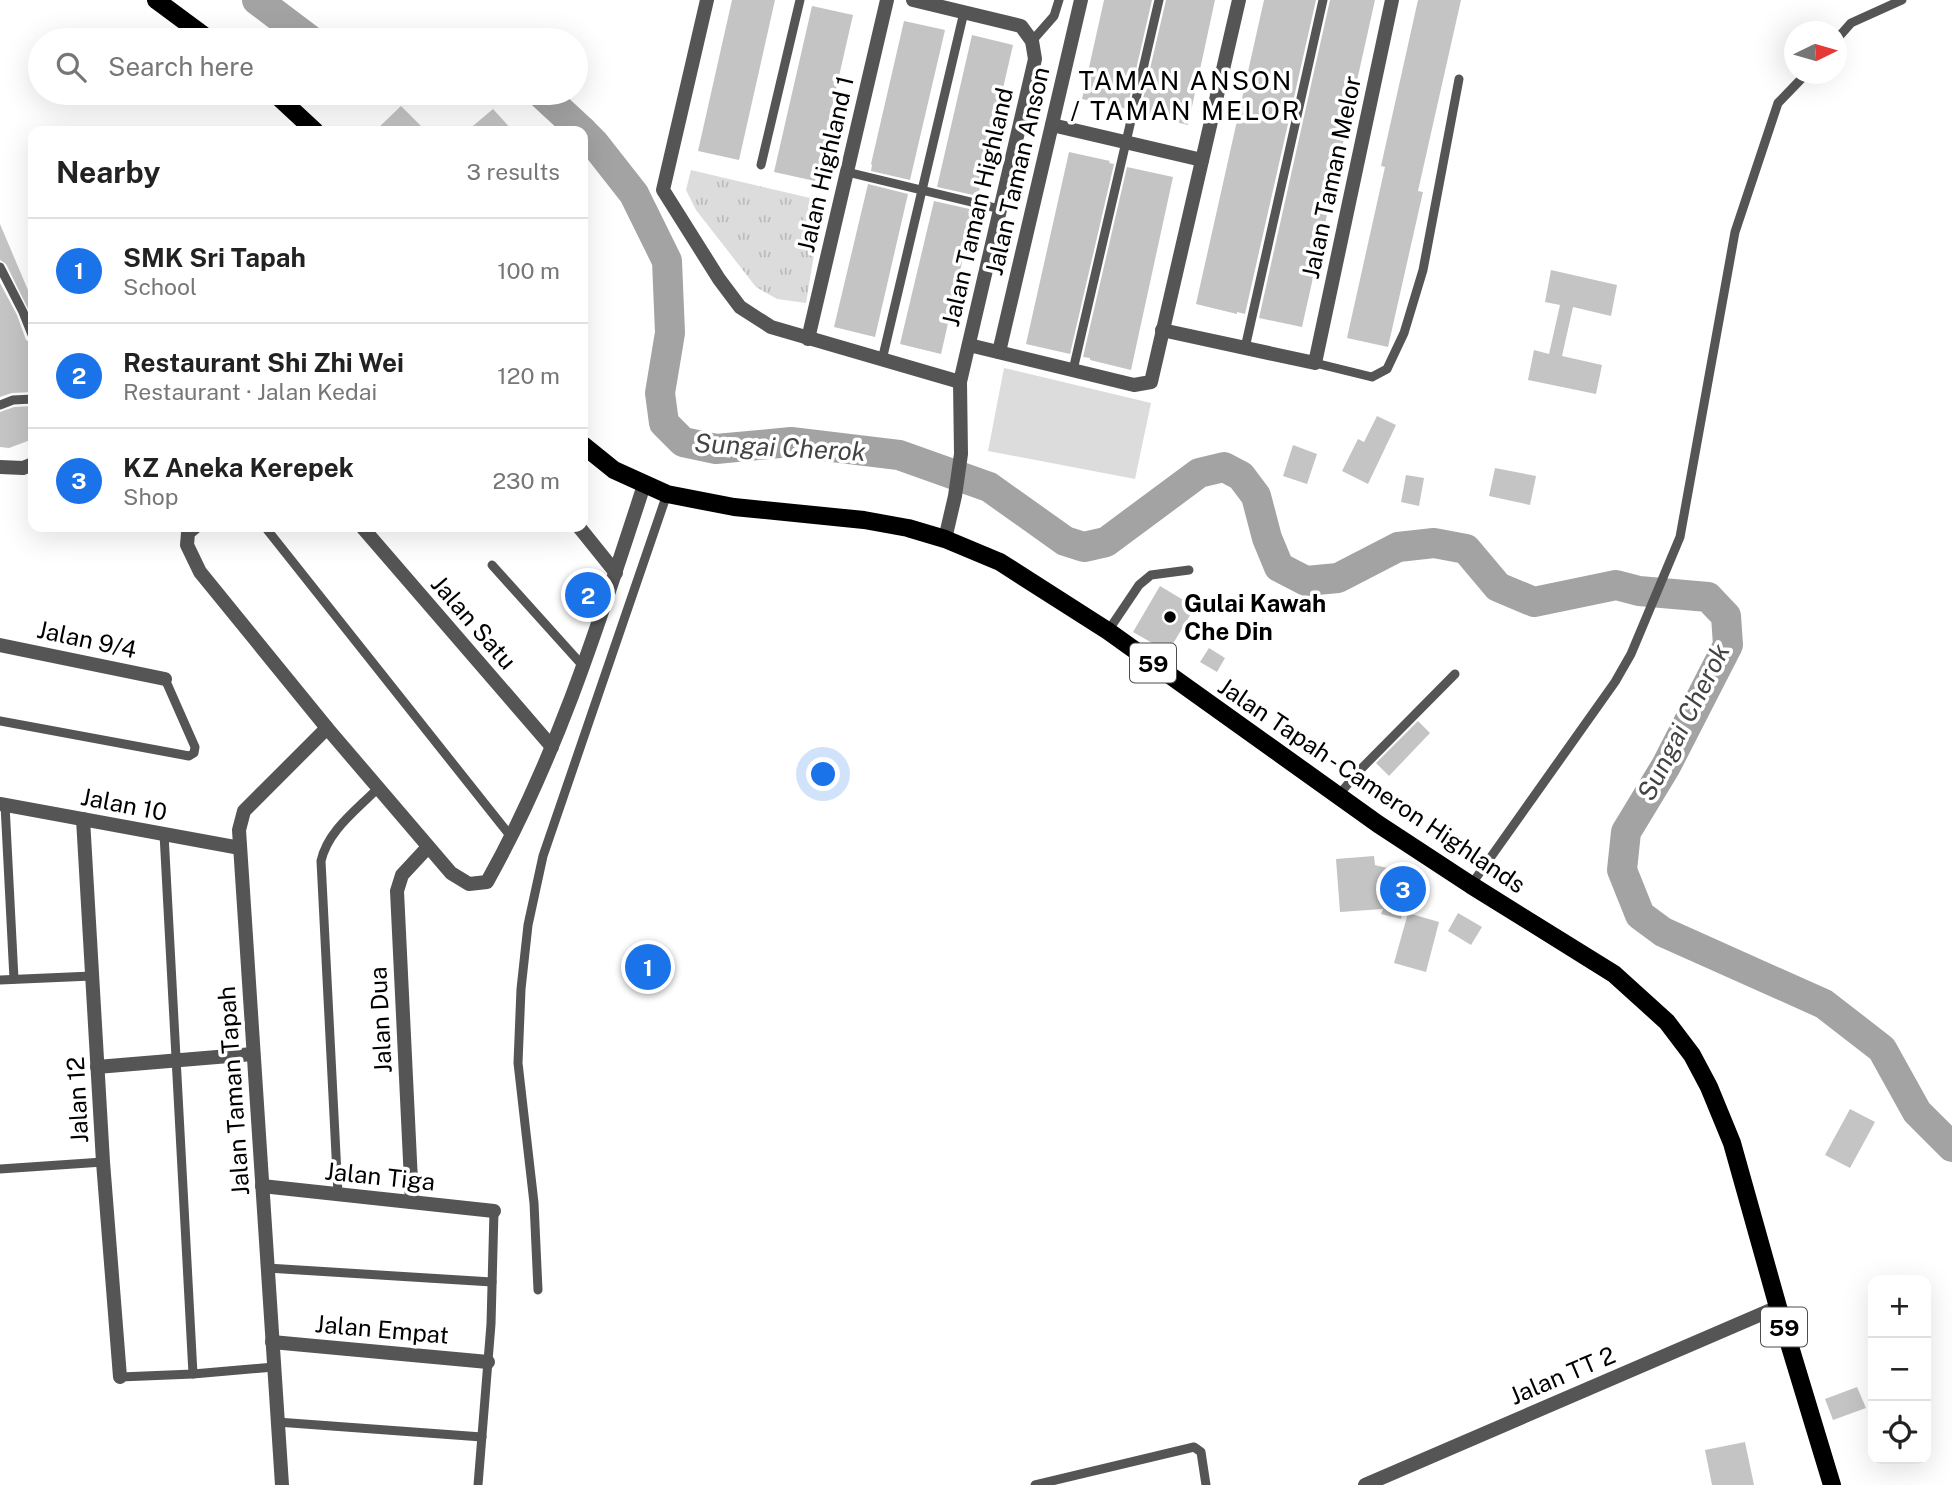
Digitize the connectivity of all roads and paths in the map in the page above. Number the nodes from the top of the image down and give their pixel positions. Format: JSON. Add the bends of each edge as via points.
{"nodes":[{"id":1,"x":156,"y":0,"type":"edge"},
{"id":2,"x":707,"y":0,"type":"edge"},
{"id":3,"x":800,"y":0,"type":"edge"},
{"id":4,"x":887,"y":0,"type":"edge"},
{"id":5,"x":913,"y":0,"type":"edge"},
{"id":6,"x":1059,"y":0,"type":"edge"},
{"id":7,"x":1081,"y":0,"type":"edge"},
{"id":8,"x":1160,"y":0,"type":"edge"},
{"id":9,"x":1239,"y":0,"type":"edge"},
{"id":10,"x":1323,"y":0,"type":"edge"},
{"id":11,"x":1391,"y":0,"type":"edge"},
{"id":12,"x":1902,"y":0,"type":"edge"},
{"id":13,"x":964,"y":12,"type":"junction"},
{"id":14,"x":194,"y":28,"type":"edge"},
{"id":15,"x":1847,"y":28,"type":"edge"},
{"id":16,"x":1032,"y":41,"type":"junction"},
{"id":17,"x":1460,"y":79,"type":"dead end"},
{"id":18,"x":1796,"y":84,"type":"edge"},
{"id":19,"x":287,"y":105,"type":"edge"},
{"id":20,"x":1052,"y":125,"type":"junction"},
{"id":21,"x":310,"y":126,"type":"edge"},
{"id":22,"x":1126,"y":142,"type":"junction"},
{"id":23,"x":1202,"y":160,"type":"junction"},
{"id":24,"x":761,"y":165,"type":"dead end"},
{"id":25,"x":847,"y":172,"type":"junction"},
{"id":26,"x":922,"y":190,"type":"junction"},
{"id":27,"x":1000,"y":209,"type":"junction"},
{"id":28,"x":0,"y":267,"type":"edge"},
{"id":29,"x":28,"y":324,"type":"edge"},
{"id":30,"x":1162,"y":330,"type":"junction"},
{"id":31,"x":808,"y":339,"type":"junction"},
{"id":32,"x":969,"y":345,"type":"junction"},
{"id":33,"x":1245,"y":348,"type":"junction"},
{"id":34,"x":999,"y":352,"type":"junction"},
{"id":35,"x":882,"y":360,"type":"junction"},
{"id":36,"x":1315,"y":363,"type":"junction"},
{"id":37,"x":1073,"y":370,"type":"junction"},
{"id":38,"x":960,"y":382,"type":"junction"},
{"id":39,"x":28,"y":399,"type":"edge"},
{"id":40,"x":0,"y":405,"type":"edge"},
{"id":41,"x":588,"y":449,"type":"edge"},
{"id":42,"x":28,"y":466,"type":"edge"},
{"id":43,"x":0,"y":467,"type":"edge"},
{"id":44,"x":644,"y":485,"type":"junction"},
{"id":45,"x":667,"y":494,"type":"junction"},
{"id":46,"x":189,"y":532,"type":"edge"},
{"id":47,"x":269,"y":532,"type":"edge"},
{"id":48,"x":366,"y":532,"type":"edge"},
{"id":49,"x":583,"y":532,"type":"edge"},
{"id":50,"x":945,"y":540,"type":"junction"},
{"id":51,"x":492,"y":565,"type":"dead end"},
{"id":52,"x":1189,"y":570,"type":"dead end"},
{"id":53,"x":616,"y":573,"type":"junction"},
{"id":54,"x":1108,"y":631,"type":"junction"},
{"id":55,"x":0,"y":645,"type":"edge"},
{"id":56,"x":583,"y":666,"type":"junction"},
{"id":57,"x":1455,"y":674,"type":"dead end"},
{"id":58,"x":165,"y":679,"type":"joint"},
{"id":59,"x":0,"y":721,"type":"edge"},
{"id":60,"x":327,"y":728,"type":"junction"},
{"id":61,"x":552,"y":747,"type":"junction"},
{"id":62,"x":379,"y":788,"type":"junction"},
{"id":63,"x":1338,"y":796,"type":"junction"},
{"id":64,"x":3,"y":804,"type":"edge"},
{"id":65,"x":83,"y":819,"type":"junction"},
{"id":66,"x":164,"y":834,"type":"junction"},
{"id":67,"x":512,"y":838,"type":"junction"},
{"id":68,"x":428,"y":847,"type":"junction"},
{"id":69,"x":240,"y":848,"type":"junction"},
{"id":70,"x":1471,"y":885,"type":"junction"},
{"id":71,"x":92,"y":976,"type":"junction"},
{"id":72,"x":14,"y":979,"type":"junction"},
{"id":73,"x":0,"y":980,"type":"edge"},
{"id":74,"x":253,"y":1054,"type":"junction"},
{"id":75,"x":175,"y":1060,"type":"junction"},
{"id":76,"x":97,"y":1067,"type":"junction"},
{"id":77,"x":103,"y":1162,"type":"junction"},
{"id":78,"x":0,"y":1169,"type":"edge"},
{"id":79,"x":262,"y":1186,"type":"junction"},
{"id":80,"x":338,"y":1194,"type":"junction"},
{"id":81,"x":412,"y":1202,"type":"junction"},
{"id":82,"x":494,"y":1211,"type":"joint"},
{"id":83,"x":267,"y":1268,"type":"junction"},
{"id":84,"x":492,"y":1282,"type":"junction"},
{"id":85,"x":538,"y":1290,"type":"dead end"},
{"id":86,"x":1778,"y":1307,"type":"junction"},
{"id":87,"x":272,"y":1342,"type":"junction"},
{"id":88,"x":488,"y":1362,"type":"junction"},
{"id":89,"x":274,"y":1367,"type":"junction"},
{"id":90,"x":193,"y":1374,"type":"junction"},
{"id":91,"x":120,"y":1377,"type":"joint"},
{"id":92,"x":277,"y":1422,"type":"junction"},
{"id":93,"x":482,"y":1437,"type":"junction"},
{"id":94,"x":282,"y":1485,"type":"edge"},
{"id":95,"x":478,"y":1485,"type":"edge"},
{"id":96,"x":1035,"y":1485,"type":"edge"},
{"id":97,"x":1206,"y":1485,"type":"edge"},
{"id":98,"x":1365,"y":1485,"type":"edge"},
{"id":99,"x":1832,"y":1485,"type":"edge"}],
"edges":[{"from":1,"to":14,"type":"main road"},
{"from":2,"to":31,"type":"street","via":[[663,190],[740,307],[771,327]]},
{"from":3,"to":24,"type":"lane"},
{"from":4,"to":25,"type":"street","name":"Jalan Highland 1"},
{"from":5,"to":13,"type":"street"},
{"from":6,"to":16,"type":"lane","via":[[1054,16]]},
{"from":7,"to":20,"type":"street","name":"Jalan Taman Anson"},
{"from":8,"to":22,"type":"lane"},
{"from":9,"to":23,"type":"street"},
{"from":10,"to":33,"type":"lane"},
{"from":11,"to":36,"type":"street","name":"Jalan Taman Melor"},
{"from":12,"to":15,"type":"lane"},
{"from":13,"to":16,"type":"street","via":[[1021,26]]},
{"from":13,"to":26,"type":"lane"},
{"from":16,"to":27,"type":"street","name":"Jalan Taman Highland","via":[[1035,59]]},
{"from":17,"to":36,"type":"lane","via":[[1423,270],[1387,369],[1373,377]]},
{"from":18,"to":70,"type":"lane","via":[[1778,103],[1735,232],[1680,537],[1615,682]]},
{"from":19,"to":21,"type":"main road"},
{"from":20,"to":22,"type":"street"},
{"from":20,"to":34,"type":"street","name":"Jalan Taman Anson"},
{"from":22,"to":23,"type":"street"},
{"from":22,"to":37,"type":"lane"},
{"from":23,"to":30,"type":"street"},
{"from":25,"to":26,"type":"lane"},
{"from":25,"to":31,"type":"street","name":"Jalan Highland 1"},
{"from":26,"to":27,"type":"lane"},
{"from":26,"to":35,"type":"lane"},
{"from":27,"to":32,"type":"street","name":"Jalan Taman Highland"},
{"from":28,"to":29,"type":"lane"},
{"from":30,"to":33,"type":"street"},
{"from":30,"to":37,"type":"street","via":[[1151,382],[1134,385]]},
{"from":31,"to":35,"type":"street"},
{"from":32,"to":34,"type":"street"},
{"from":32,"to":38,"type":"street","name":"Jalan Taman Highland"},
{"from":33,"to":36,"type":"street"},
{"from":34,"to":37,"type":"street"},
{"from":35,"to":38,"type":"street"},
{"from":38,"to":50,"type":"street","name":"Jalan Taman Highland","via":[[961,454]]},
{"from":39,"to":40,"type":"lane"},
{"from":41,"to":44,"type":"main road","name":"Jalan Tapah - Cameron Highlands","number":"59","via":[[614,470]]},
{"from":42,"to":43,"type":"street"},
{"from":44,"to":45,"type":"main road","name":"Jalan Tapah - Cameron Highlands","number":"59"},
{"from":44,"to":53,"type":"street"},
{"from":45,"to":50,"type":"main road","name":"Jalan Tapah - Cameron Highlands","number":"59","via":[[864,520]]},
{"from":45,"to":85,"type":"lane","via":[[543,856],[528,925],[519,1063]]},
{"from":46,"to":60,"type":"street","via":[[187,545],[200,572]]},
{"from":47,"to":67,"type":"lane"},
{"from":48,"to":61,"type":"street","name":"Jalan Satu"},
{"from":49,"to":53,"type":"street"},
{"from":50,"to":54,"type":"main road","name":"Jalan Tapah - Cameron Highlands","number":"59","via":[[1000,562]]},
{"from":51,"to":56,"type":"lane"},
{"from":52,"to":54,"type":"lane","via":[[1151,575]]},
{"from":53,"to":56,"type":"street"},
{"from":54,"to":63,"type":"main road","name":"Jalan Tapah - Cameron Highlands","number":"59"},
{"from":55,"to":58,"type":"street","name":"Jalan 9/4"},
{"from":56,"to":61,"type":"street"},
{"from":57,"to":63,"type":"lane"},
{"from":58,"to":59,"type":"lane","via":[[195,747],[189,756]]},
{"from":60,"to":62,"type":"street"},
{"from":60,"to":69,"type":"street","name":"Jalan Taman Tapah","via":[[244,811]]},
{"from":61,"to":67,"type":"street"},
{"from":62,"to":68,"type":"street"},
{"from":62,"to":80,"type":"lane","via":[[334,833],[324,846],[321,861]]},
{"from":63,"to":70,"type":"main road","name":"Jalan Tapah - Cameron Highlands","number":"59"},
{"from":64,"to":65,"type":"street","name":"Jalan 10"},
{"from":64,"to":72,"type":"lane"},
{"from":65,"to":66,"type":"street","name":"Jalan 10"},
{"from":65,"to":71,"type":"street","name":"Jalan 12"},
{"from":66,"to":69,"type":"street","name":"Jalan 10"},
{"from":66,"to":75,"type":"lane"},
{"from":67,"to":68,"type":"street","via":[[487,882],[469,884],[451,873]]},
{"from":68,"to":81,"type":"street","name":"Jalan Dua","via":[[402,875],[397,891]]},
{"from":69,"to":74,"type":"street","name":"Jalan Taman Tapah"},
{"from":70,"to":86,"type":"main road","name":"Jalan Tapah - Cameron Highlands","number":"59","via":[[1614,974],[1667,1022],[1692,1055],[1732,1143]]},
{"from":71,"to":72,"type":"lane"},
{"from":71,"to":76,"type":"street","name":"Jalan 12"},
{"from":72,"to":73,"type":"lane"},
{"from":74,"to":75,"type":"street"},
{"from":74,"to":79,"type":"street","name":"Jalan Taman Tapah"},
{"from":75,"to":76,"type":"street"},
{"from":75,"to":90,"type":"lane"},
{"from":76,"to":77,"type":"street","name":"Jalan 12"},
{"from":77,"to":78,"type":"lane"},
{"from":77,"to":91,"type":"street","name":"Jalan 12"},
{"from":79,"to":80,"type":"street","name":"Jalan Tiga"},
{"from":79,"to":83,"type":"street","name":"Jalan Taman Tapah"},
{"from":80,"to":81,"type":"street","name":"Jalan Tiga"},
{"from":81,"to":82,"type":"street","name":"Jalan Tiga"},
{"from":82,"to":84,"type":"lane"},
{"from":83,"to":84,"type":"lane"},
{"from":83,"to":87,"type":"street","name":"Jalan Taman Tapah"},
{"from":84,"to":88,"type":"lane"},
{"from":86,"to":98,"type":"street","name":"Jalan TT 2"},
{"from":86,"to":99,"type":"main road","name":"Jalan Tapah - Cameron Highlands","number":"59"},
{"from":87,"to":88,"type":"street","name":"Jalan Empat"},
{"from":87,"to":89,"type":"street","name":"Jalan Taman Tapah"},
{"from":88,"to":93,"type":"lane"},
{"from":89,"to":90,"type":"lane"},
{"from":89,"to":92,"type":"street","name":"Jalan Taman Tapah"},
{"from":90,"to":91,"type":"lane"},
{"from":92,"to":93,"type":"lane"},
{"from":92,"to":94,"type":"street","name":"Jalan Taman Tapah"},
{"from":93,"to":95,"type":"lane"},
{"from":96,"to":97,"type":"lane","via":[[1194,1447],[1201,1452]]}]}
